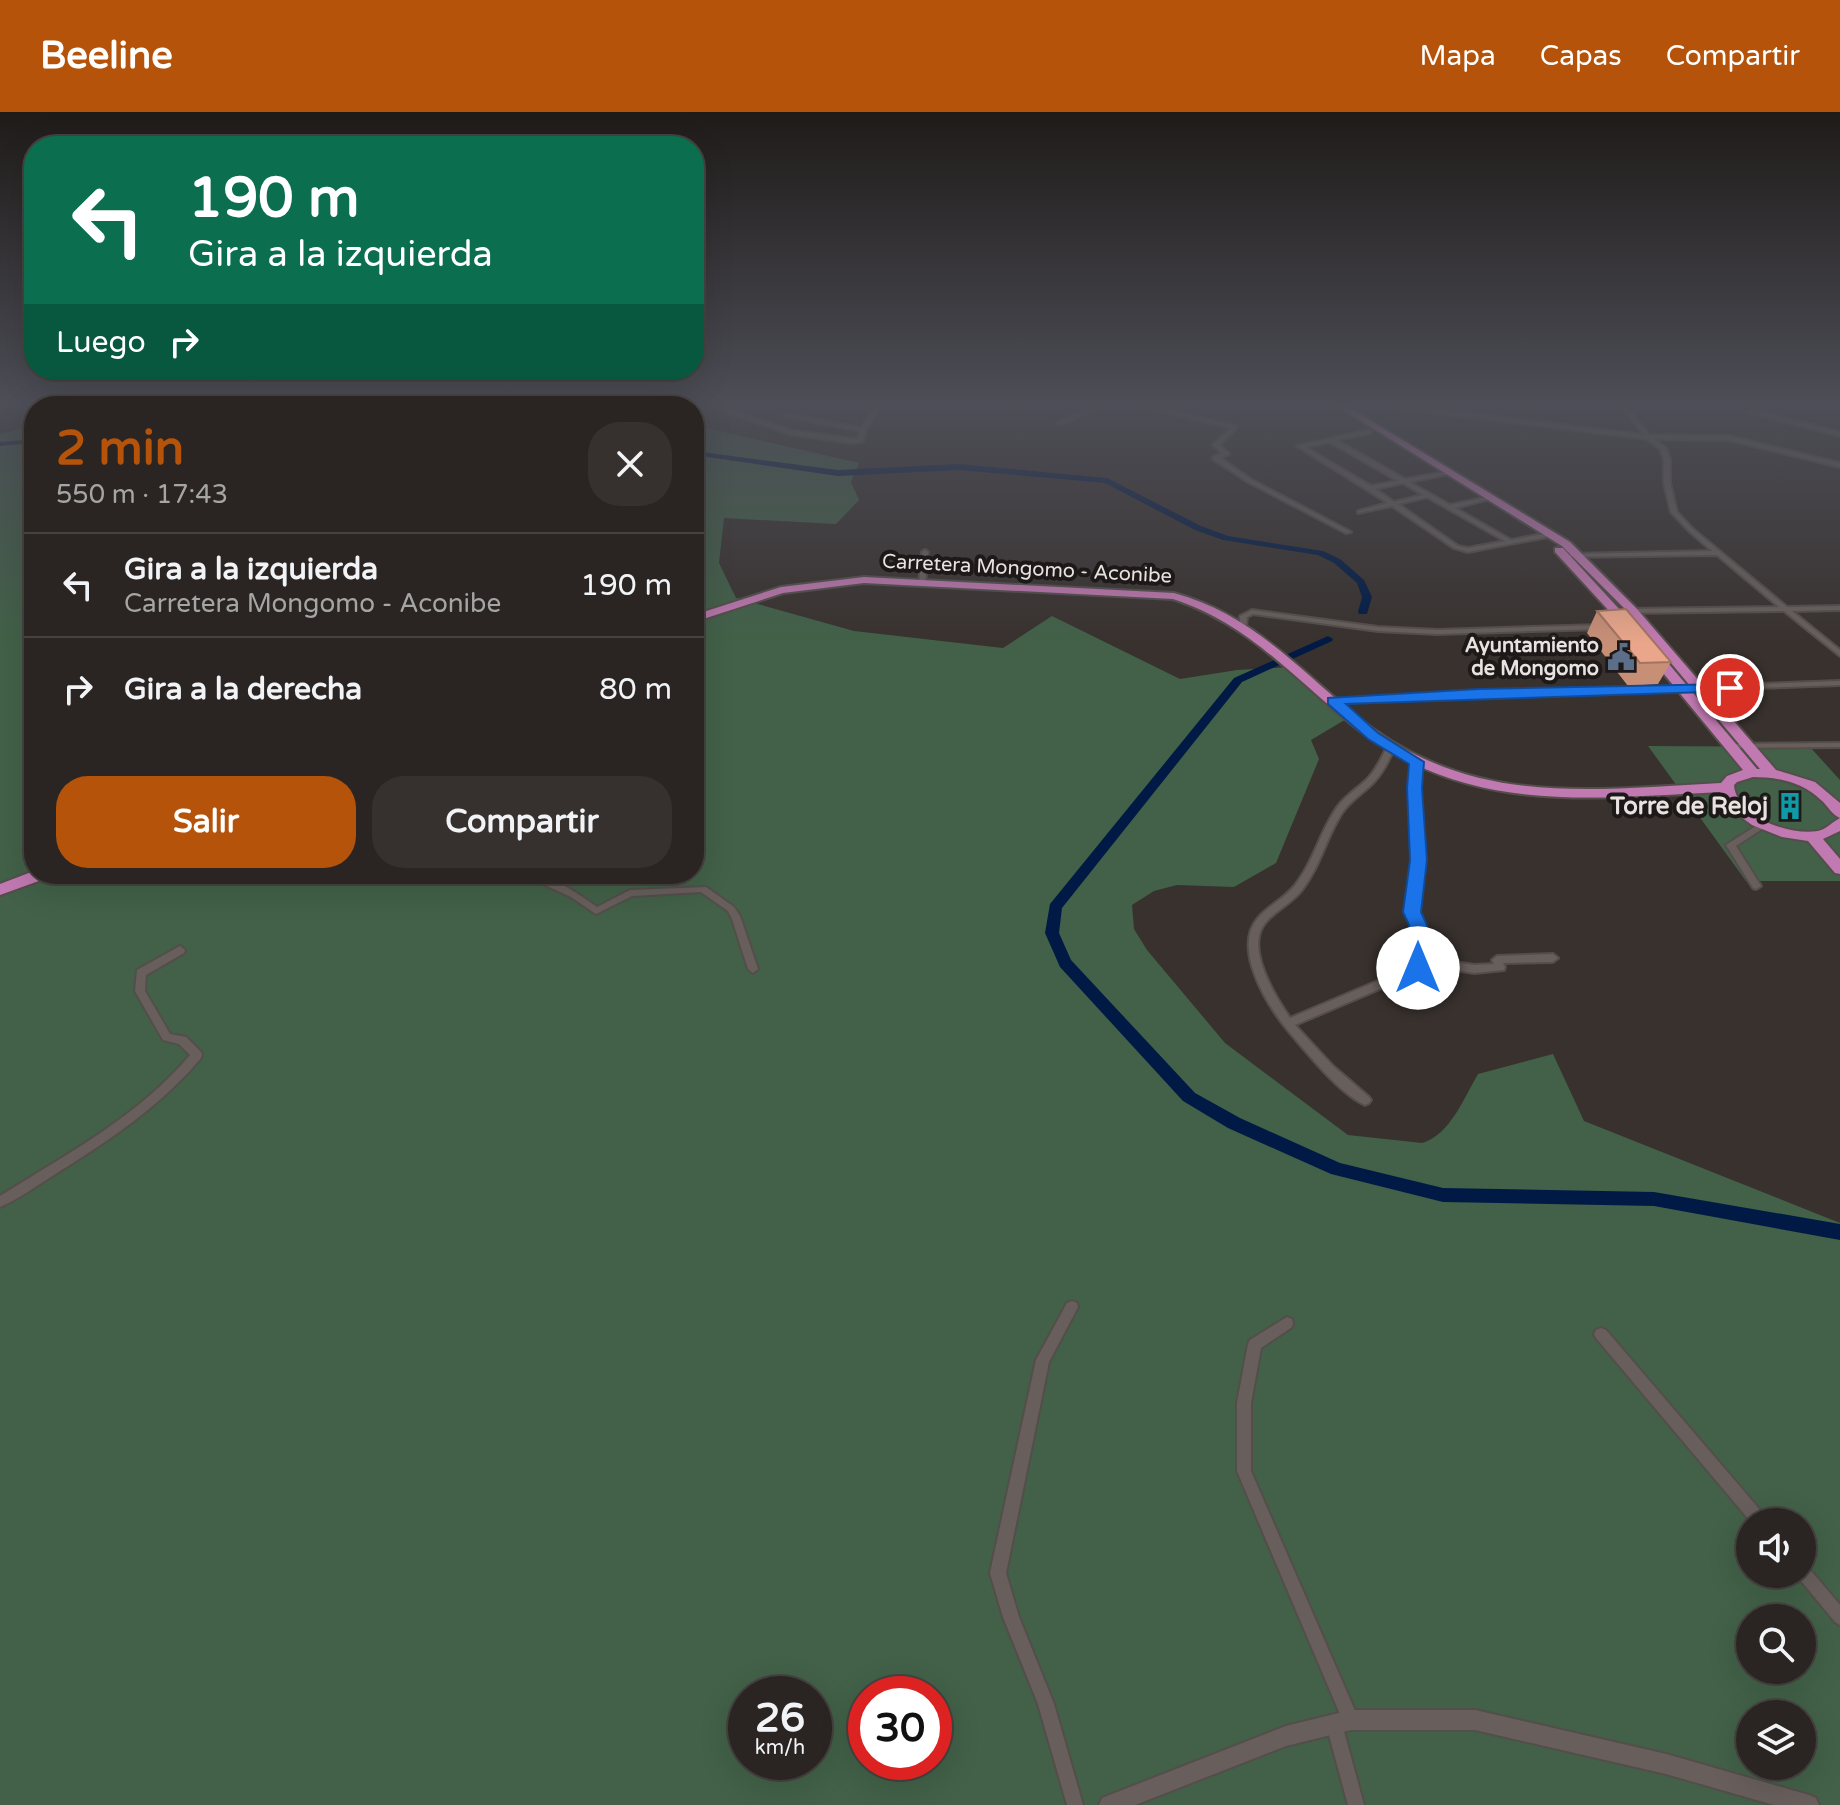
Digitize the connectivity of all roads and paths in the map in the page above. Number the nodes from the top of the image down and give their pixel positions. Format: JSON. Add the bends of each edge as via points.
{"nodes":[{"id":1,"x":1260,"y":486,"type":"edge"},
{"id":2,"x":1367,"y":486,"type":"edge"},
{"id":3,"x":1380,"y":486,"type":"edge"},
{"id":4,"x":1413,"y":486,"type":"edge"},
{"id":5,"x":1462,"y":486,"type":"edge"},
{"id":6,"x":1470,"y":486,"type":"edge"},
{"id":7,"x":1668,"y":486,"type":"edge"},
{"id":8,"x":1370,"y":488,"type":"junction"},
{"id":9,"x":1429,"y":495,"type":"junction"},
{"id":10,"x":1486,"y":498,"type":"junction"},
{"id":11,"x":1394,"y":504,"type":"junction"},
{"id":12,"x":1449,"y":507,"type":"junction"},
{"id":13,"x":1360,"y":512,"type":"dead end"},
{"id":14,"x":1348,"y":532,"type":"dead end"},
{"id":15,"x":1548,"y":536,"type":"junction"},
{"id":16,"x":1509,"y":541,"type":"junction"},
{"id":17,"x":925,"y":552,"type":"dead end"},
{"id":18,"x":1719,"y":553,"type":"junction"},
{"id":19,"x":1564,"y":556,"type":"junction"},
{"id":20,"x":1579,"y":556,"type":"junction"},
{"id":21,"x":922,"y":583,"type":"junction"},
{"id":22,"x":1840,"y":608,"type":"edge"},
{"id":23,"x":1789,"y":609,"type":"junction"},
{"id":24,"x":1633,"y":611,"type":"junction"},
{"id":25,"x":1616,"y":612,"type":"junction"},
{"id":26,"x":704,"y":615,"type":"edge"},
{"id":27,"x":1628,"y":625,"type":"junction"},
{"id":28,"x":1243,"y":626,"type":"junction"},
{"id":29,"x":1840,"y":654,"type":"edge"},
{"id":30,"x":1840,"y":683,"type":"edge"},
{"id":31,"x":1686,"y":690,"type":"junction"},
{"id":32,"x":1703,"y":690,"type":"junction"},
{"id":33,"x":1333,"y":701,"type":"junction"},
{"id":34,"x":1749,"y":745,"type":"junction"},
{"id":35,"x":1840,"y":745,"type":"edge"},
{"id":36,"x":1731,"y":746,"type":"junction"},
{"id":37,"x":1391,"y":747,"type":"junction"},
{"id":38,"x":1417,"y":762,"type":"junction"},
{"id":39,"x":1752,"y":772,"type":"junction"},
{"id":40,"x":1771,"y":773,"type":"junction"},
{"id":41,"x":1728,"y":792,"type":"junction"},
{"id":42,"x":1838,"y":807,"type":"edge"},
{"id":43,"x":1840,"y":823,"type":"edge"},
{"id":44,"x":1762,"y":825,"type":"junction"},
{"id":45,"x":1812,"y":836,"type":"junction"},
{"id":46,"x":1840,"y":869,"type":"edge"},
{"id":47,"x":24,"y":881,"type":"edge"},
{"id":48,"x":550,"y":884,"type":"edge"},
{"id":49,"x":1756,"y":886,"type":"dead end"},
{"id":50,"x":0,"y":890,"type":"edge"},
{"id":51,"x":180,"y":950,"type":"dead end"},
{"id":52,"x":1553,"y":958,"type":"dead end"},
{"id":53,"x":1417,"y":960,"type":"junction"},
{"id":54,"x":753,"y":969,"type":"dead end"},
{"id":55,"x":1288,"y":1023,"type":"junction"},
{"id":56,"x":1365,"y":1100,"type":"dead end"},
{"id":57,"x":0,"y":1202,"type":"edge"},
{"id":58,"x":1072,"y":1307,"type":"dead end"},
{"id":59,"x":1287,"y":1323,"type":"dead end"},
{"id":60,"x":1601,"y":1334,"type":"dead end"},
{"id":61,"x":1749,"y":1508,"type":"edge"},
{"id":62,"x":1816,"y":1588,"type":"edge"},
{"id":63,"x":1840,"y":1617,"type":"edge"},
{"id":64,"x":1343,"y":1722,"type":"junction"},
{"id":65,"x":1075,"y":1805,"type":"edge"},
{"id":66,"x":1109,"y":1805,"type":"edge"},
{"id":67,"x":1356,"y":1805,"type":"edge"},
{"id":68,"x":1809,"y":1805,"type":"edge"}],
"edges":[{"from":1,"to":14,"type":"street"},
{"from":2,"to":8,"type":"street"},
{"from":3,"to":8,"type":"street"},
{"from":4,"to":9,"type":"street"},
{"from":5,"to":10,"type":"main road"},
{"from":6,"to":10,"type":"main road"},
{"from":7,"to":18,"type":"street","via":[[1674,512]]},
{"from":8,"to":11,"type":"street"},
{"from":9,"to":11,"type":"street"},
{"from":9,"to":12,"type":"street"},
{"from":10,"to":12,"type":"street"},
{"from":10,"to":15,"type":"main road"},
{"from":11,"to":13,"type":"street"},
{"from":11,"to":16,"type":"street","via":[[1456,547],[1468,550]]},
{"from":12,"to":16,"type":"street"},
{"from":15,"to":16,"type":"street"},
{"from":15,"to":19,"type":"main road"},
{"from":15,"to":20,"type":"main road"},
{"from":17,"to":21,"type":"street"},
{"from":18,"to":20,"type":"street"},
{"from":18,"to":23,"type":"street"},
{"from":19,"to":20,"type":"street"},
{"from":19,"to":25,"type":"main road"},
{"from":20,"to":24,"type":"main road"},
{"from":21,"to":26,"type":"main road","name":"Carretera Mongomo - Aconibe","via":[[864,580],[803,586]]},
{"from":21,"to":28,"type":"main road","name":"Carretera Mongomo - Aconibe","via":[[1174,596],[1214,608]]},
{"from":22,"to":23,"type":"street"},
{"from":23,"to":24,"type":"street"},
{"from":23,"to":29,"type":"street"},
{"from":24,"to":25,"type":"street"},
{"from":24,"to":32,"type":"main road"},
{"from":25,"to":27,"type":"main road"},
{"from":27,"to":28,"type":"street","via":[[1437,632],[1252,612],[1244,616]]},
{"from":27,"to":31,"type":"main road"},
{"from":28,"to":33,"type":"main road","name":"Carretera Mongomo - Aconibe"},
{"from":30,"to":32,"type":"street"},
{"from":31,"to":32,"type":"street"},
{"from":31,"to":33,"type":"street"},
{"from":31,"to":36,"type":"main road"},
{"from":32,"to":34,"type":"main road"},
{"from":33,"to":37,"type":"main road","name":"Carretera Mongomo - Aconibe"},
{"from":34,"to":35,"type":"street"},
{"from":34,"to":36,"type":"street"},
{"from":34,"to":40,"type":"main road"},
{"from":36,"to":39,"type":"main road"},
{"from":37,"to":38,"type":"main road","name":"Carretera Mongomo - Aconibe"},
{"from":37,"to":55,"type":"street","via":[[1373,778],[1342,806],[1297,891],[1256,930],[1260,978]]},
{"from":38,"to":41,"type":"main road","name":"Carretera Mongomo - Aconibe","via":[[1486,787],[1526,794]]},
{"from":38,"to":53,"type":"street","via":[[1419,860],[1412,912],[1418,925]]},
{"from":39,"to":40,"type":"main road"},
{"from":39,"to":41,"type":"main road","via":[[1735,777]]},
{"from":40,"to":42,"type":"main road","via":[[1800,781]]},
{"from":41,"to":44,"type":"main road","via":[[1748,817]]},
{"from":43,"to":45,"type":"main road","via":[[1826,835]]},
{"from":44,"to":45,"type":"main road"},
{"from":44,"to":49,"type":"street","via":[[1731,845]]},
{"from":45,"to":46,"type":"main road"},
{"from":47,"to":50,"type":"main road"},
{"from":48,"to":54,"type":"street","via":[[596,911],[630,893],[703,889],[737,918]]},
{"from":51,"to":57,"type":"street","via":[[141,973],[140,991],[167,1037],[182,1040],[197,1055],[180,1079]]},
{"from":52,"to":53,"type":"street","via":[[1497,960],[1500,967],[1474,969]]},
{"from":53,"to":55,"type":"street","via":[[1414,972]]},
{"from":55,"to":56,"type":"street","via":[[1339,1081]]},
{"from":58,"to":65,"type":"street","via":[[1043,1360],[998,1573],[1046,1704]]},
{"from":59,"to":64,"type":"street","via":[[1255,1344],[1244,1403],[1244,1471]]},
{"from":60,"to":61,"type":"street"},
{"from":62,"to":63,"type":"street"},
{"from":64,"to":66,"type":"street","via":[[1286,1736]]},
{"from":64,"to":67,"type":"street"},
{"from":64,"to":68,"type":"street","via":[[1475,1720],[1666,1764]]}]}
